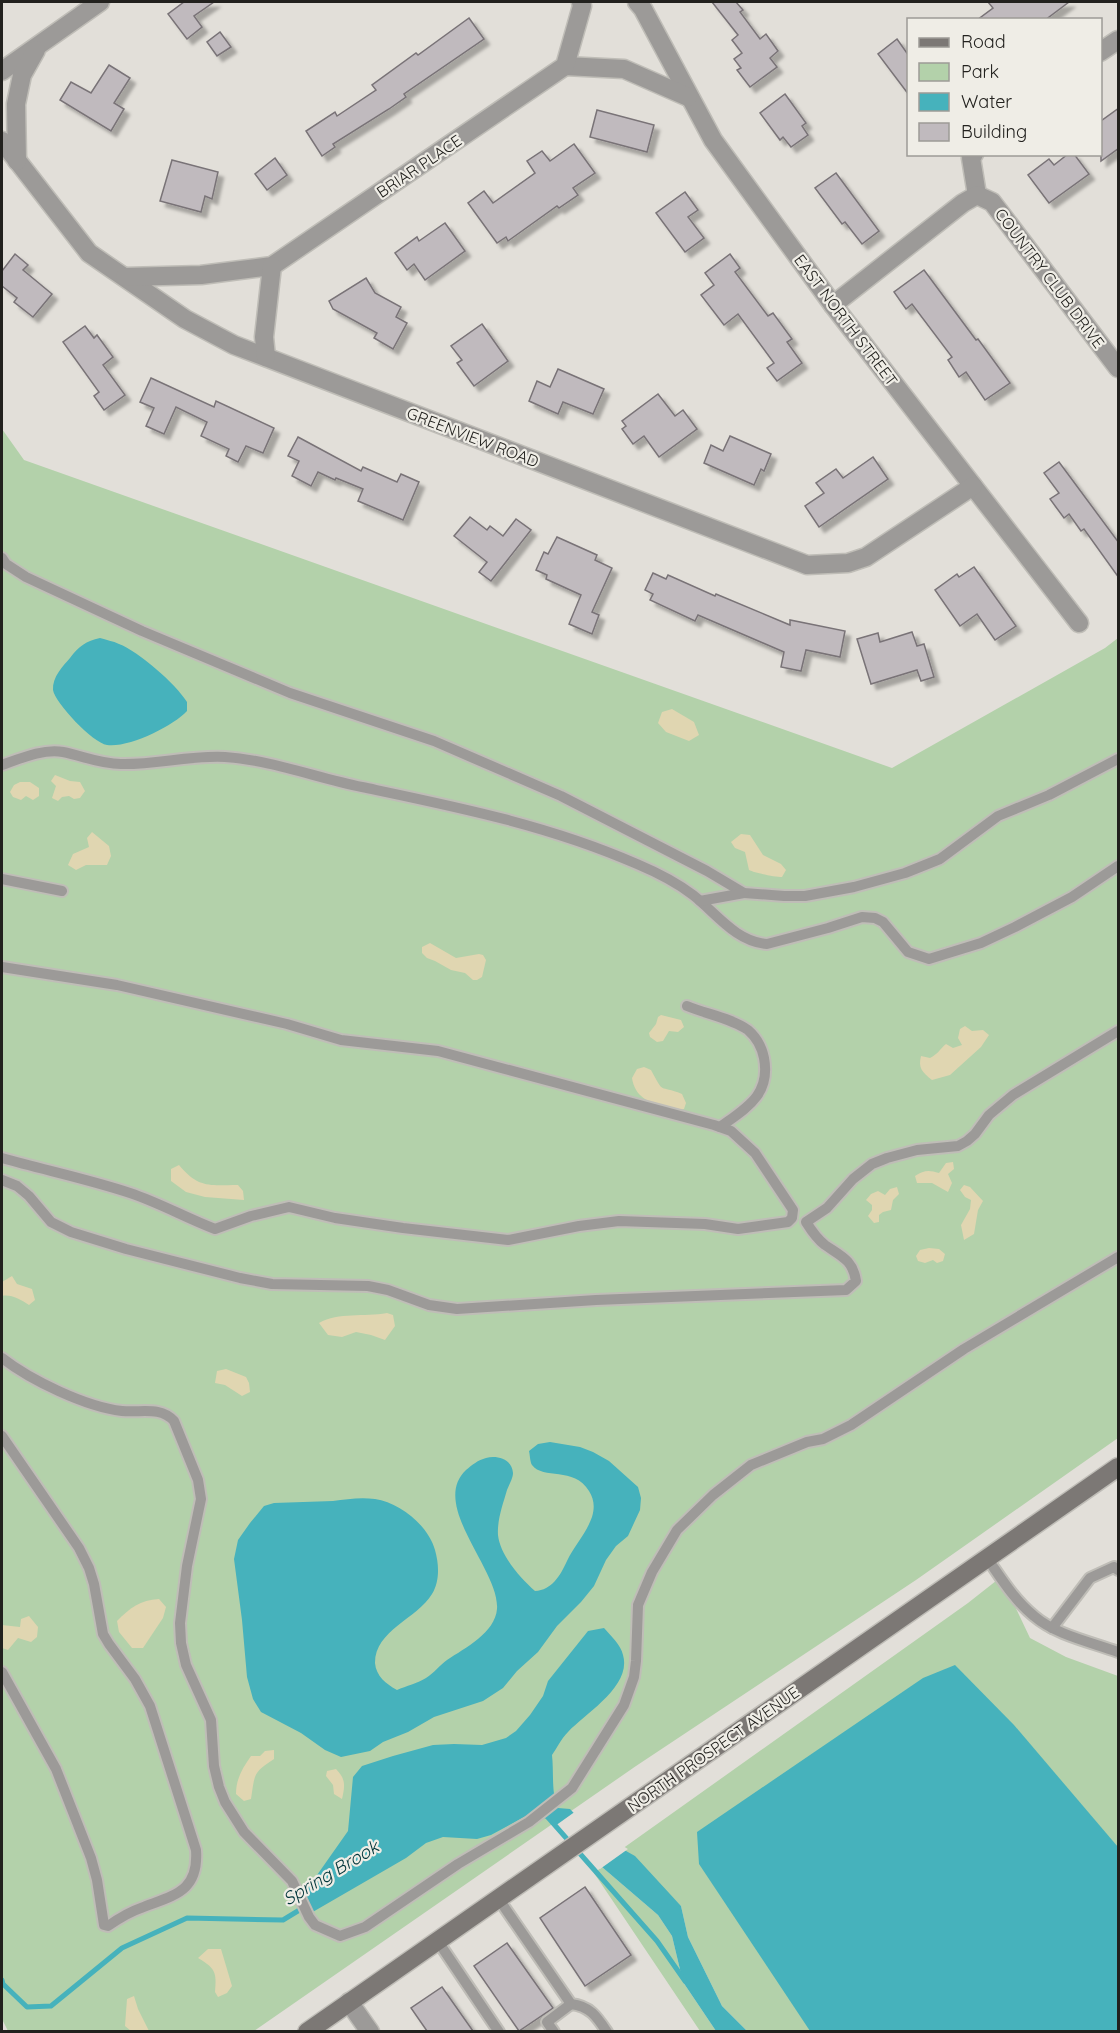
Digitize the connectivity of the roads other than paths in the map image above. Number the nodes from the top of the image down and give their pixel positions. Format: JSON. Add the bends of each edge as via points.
{"nodes":[{"id":1,"x":100,"y":2,"type":"edge"},
{"id":2,"x":581,"y":2,"type":"edge"},
{"id":3,"x":637,"y":2,"type":"edge"},
{"id":4,"x":1119,"y":40,"type":"edge"},
{"id":5,"x":37,"y":46,"type":"junction"},
{"id":6,"x":1102,"y":51,"type":"edge"},
{"id":7,"x":565,"y":66,"type":"junction"},
{"id":8,"x":2,"y":71,"type":"edge"},
{"id":9,"x":688,"y":97,"type":"junction"},
{"id":10,"x":2,"y":141,"type":"edge"},
{"id":11,"x":972,"y":156,"type":"edge"},
{"id":12,"x":17,"y":161,"type":"junction"},
{"id":13,"x":976,"y":195,"type":"junction"},
{"id":14,"x":272,"y":266,"type":"junction"},
{"id":15,"x":125,"y":277,"type":"junction"},
{"id":16,"x":833,"y":305,"type":"junction"},
{"id":17,"x":266,"y":357,"type":"junction"},
{"id":18,"x":1119,"y":368,"type":"edge"},
{"id":19,"x":973,"y":486,"type":"junction"},
{"id":20,"x":2,"y":558,"type":"edge"},
{"id":21,"x":1079,"y":623,"type":"dead end"},
{"id":22,"x":1119,"y":759,"type":"edge"},
{"id":23,"x":2,"y":765,"type":"edge"},
{"id":24,"x":1119,"y":866,"type":"edge"},
{"id":25,"x":2,"y":879,"type":"edge"},
{"id":26,"x":62,"y":891,"type":"dead end"},
{"id":27,"x":744,"y":893,"type":"junction"},
{"id":28,"x":699,"y":901,"type":"junction"},
{"id":29,"x":2,"y":967,"type":"edge"},
{"id":30,"x":687,"y":1006,"type":"dead end"},
{"id":31,"x":1119,"y":1032,"type":"edge"},
{"id":32,"x":720,"y":1127,"type":"junction"},
{"id":33,"x":2,"y":1158,"type":"edge"},
{"id":34,"x":2,"y":1180,"type":"edge"},
{"id":35,"x":792,"y":1218,"type":"junction"},
{"id":36,"x":806,"y":1222,"type":"junction"},
{"id":37,"x":1119,"y":1257,"type":"edge"},
{"id":38,"x":2,"y":1358,"type":"edge"},
{"id":39,"x":2,"y":1436,"type":"edge"},
{"id":40,"x":1119,"y":1467,"type":"edge"},
{"id":41,"x":987,"y":1558,"type":"junction"},
{"id":42,"x":1119,"y":1570,"type":"edge"},
{"id":43,"x":1052,"y":1628,"type":"junction"},
{"id":44,"x":1119,"y":1652,"type":"edge"},
{"id":45,"x":2,"y":1672,"type":"edge"},
{"id":46,"x":498,"y":1898,"type":"junction"},
{"id":47,"x":437,"y":1940,"type":"junction"},
{"id":48,"x":350,"y":2002,"type":"junction"},
{"id":49,"x":571,"y":2004,"type":"junction"},
{"id":50,"x":307,"y":2031,"type":"edge"},
{"id":51,"x":370,"y":2031,"type":"edge"},
{"id":52,"x":499,"y":2031,"type":"edge"},
{"id":53,"x":554,"y":2031,"type":"edge"},
{"id":54,"x":607,"y":2031,"type":"edge"}],
"edges":[{"from":1,"to":5,"type":"street"},
{"from":2,"to":7,"type":"street"},
{"from":3,"to":9,"type":"street","name":"EAST NORTH STREET"},
{"from":4,"to":6,"type":"street"},
{"from":5,"to":8,"type":"street"},
{"from":5,"to":12,"type":"street","via":[[22,75],[16,104]]},
{"from":7,"to":9,"type":"street","via":[[624,69]]},
{"from":7,"to":14,"type":"street","name":"BRIAR PLACE"},
{"from":9,"to":16,"type":"street","name":"EAST NORTH STREET","via":[[712,140]]},
{"from":10,"to":12,"type":"street","name":"GREENVIEW ROAD"},
{"from":11,"to":13,"type":"street"},
{"from":12,"to":15,"type":"street","name":"GREENVIEW ROAD","via":[[89,253]]},
{"from":13,"to":16,"type":"street"},
{"from":13,"to":18,"type":"street","name":"COUNTRY CLUB DRIVE","via":[[992,202]]},
{"from":14,"to":15,"type":"street","name":"BRIAR PLACE","via":[[201,275]]},
{"from":14,"to":17,"type":"street","via":[[264,337]]},
{"from":15,"to":17,"type":"street","name":"GREENVIEW ROAD","via":[[185,319]]},
{"from":16,"to":19,"type":"street","name":"EAST NORTH STREET"},
{"from":17,"to":19,"type":"street","name":"GREENVIEW ROAD","via":[[807,565],[866,557]]},
{"from":19,"to":21,"type":"street","name":"EAST NORTH STREET"},
{"from":20,"to":27,"type":"lane","via":[[26,577],[142,631],[290,693],[426,738],[544,788]]},
{"from":22,"to":27,"type":"lane","via":[[998,816],[940,859],[905,873],[805,896]]},
{"from":23,"to":28,"type":"lane","via":[[47,752],[122,764],[225,757],[252,762],[521,822],[638,864],[677,884]]},
{"from":24,"to":28,"type":"lane","via":[[1015,927],[981,943],[929,959],[908,952],[875,918],[862,917],[759,944],[744,938]]},
{"from":25,"to":26,"type":"lane"},
{"from":27,"to":28,"type":"lane"},
{"from":29,"to":32,"type":"lane","via":[[117,985],[341,1040],[438,1051]]},
{"from":30,"to":32,"type":"lane","via":[[747,1030],[763,1055],[766,1078],[762,1088],[746,1109]]},
{"from":31,"to":36,"type":"lane","via":[[1013,1095],[958,1146],[911,1152],[872,1164],[827,1208]]},
{"from":32,"to":35,"type":"lane","via":[[732,1131],[755,1153],[789,1201]]},
{"from":33,"to":35,"type":"lane","via":[[128,1192],[215,1230],[289,1207],[335,1218],[508,1240],[620,1221],[738,1229],[781,1224]]},
{"from":34,"to":36,"type":"lane","via":[[29,1196],[51,1222],[126,1249],[272,1284],[368,1286],[429,1305],[457,1309],[846,1290],[856,1281],[849,1263],[824,1244]]},
{"from":35,"to":36,"type":"lane"},
{"from":37,"to":38,"type":"lane","via":[[964,1349],[851,1425],[751,1465],[699,1509],[677,1530],[652,1572],[638,1605],[634,1677],[624,1705],[572,1788],[529,1822],[365,1927],[340,1936],[315,1925],[292,1881],[244,1832],[219,1786],[211,1720],[186,1665],[181,1643],[187,1566],[201,1499],[198,1480],[174,1421],[167,1413],[118,1411],[85,1400],[53,1388]]},
{"from":39,"to":45,"type":"lane","via":[[79,1548],[94,1584],[103,1634],[150,1706],[196,1850],[194,1874],[179,1894],[104,1925],[91,1858],[56,1769]]},
{"from":40,"to":41,"type":"main road","name":"NORTH PROSPECT AVENUE"},
{"from":41,"to":43,"type":"lane","via":[[1022,1605]]},
{"from":41,"to":46,"type":"main road","name":"NORTH PROSPECT AVENUE"},
{"from":42,"to":43,"type":"lane","via":[[1114,1567],[1090,1578]]},
{"from":43,"to":44,"type":"lane"},
{"from":46,"to":47,"type":"main road","name":"NORTH PROSPECT AVENUE"},
{"from":46,"to":49,"type":"lane"},
{"from":47,"to":48,"type":"main road","name":"NORTH PROSPECT AVENUE"},
{"from":47,"to":52,"type":"lane"},
{"from":48,"to":50,"type":"main road","name":"NORTH PROSPECT AVENUE"},
{"from":48,"to":51,"type":"street"},
{"from":49,"to":53,"type":"lane","via":[[547,2022]]},
{"from":49,"to":54,"type":"lane","via":[[584,2005]]}]}
